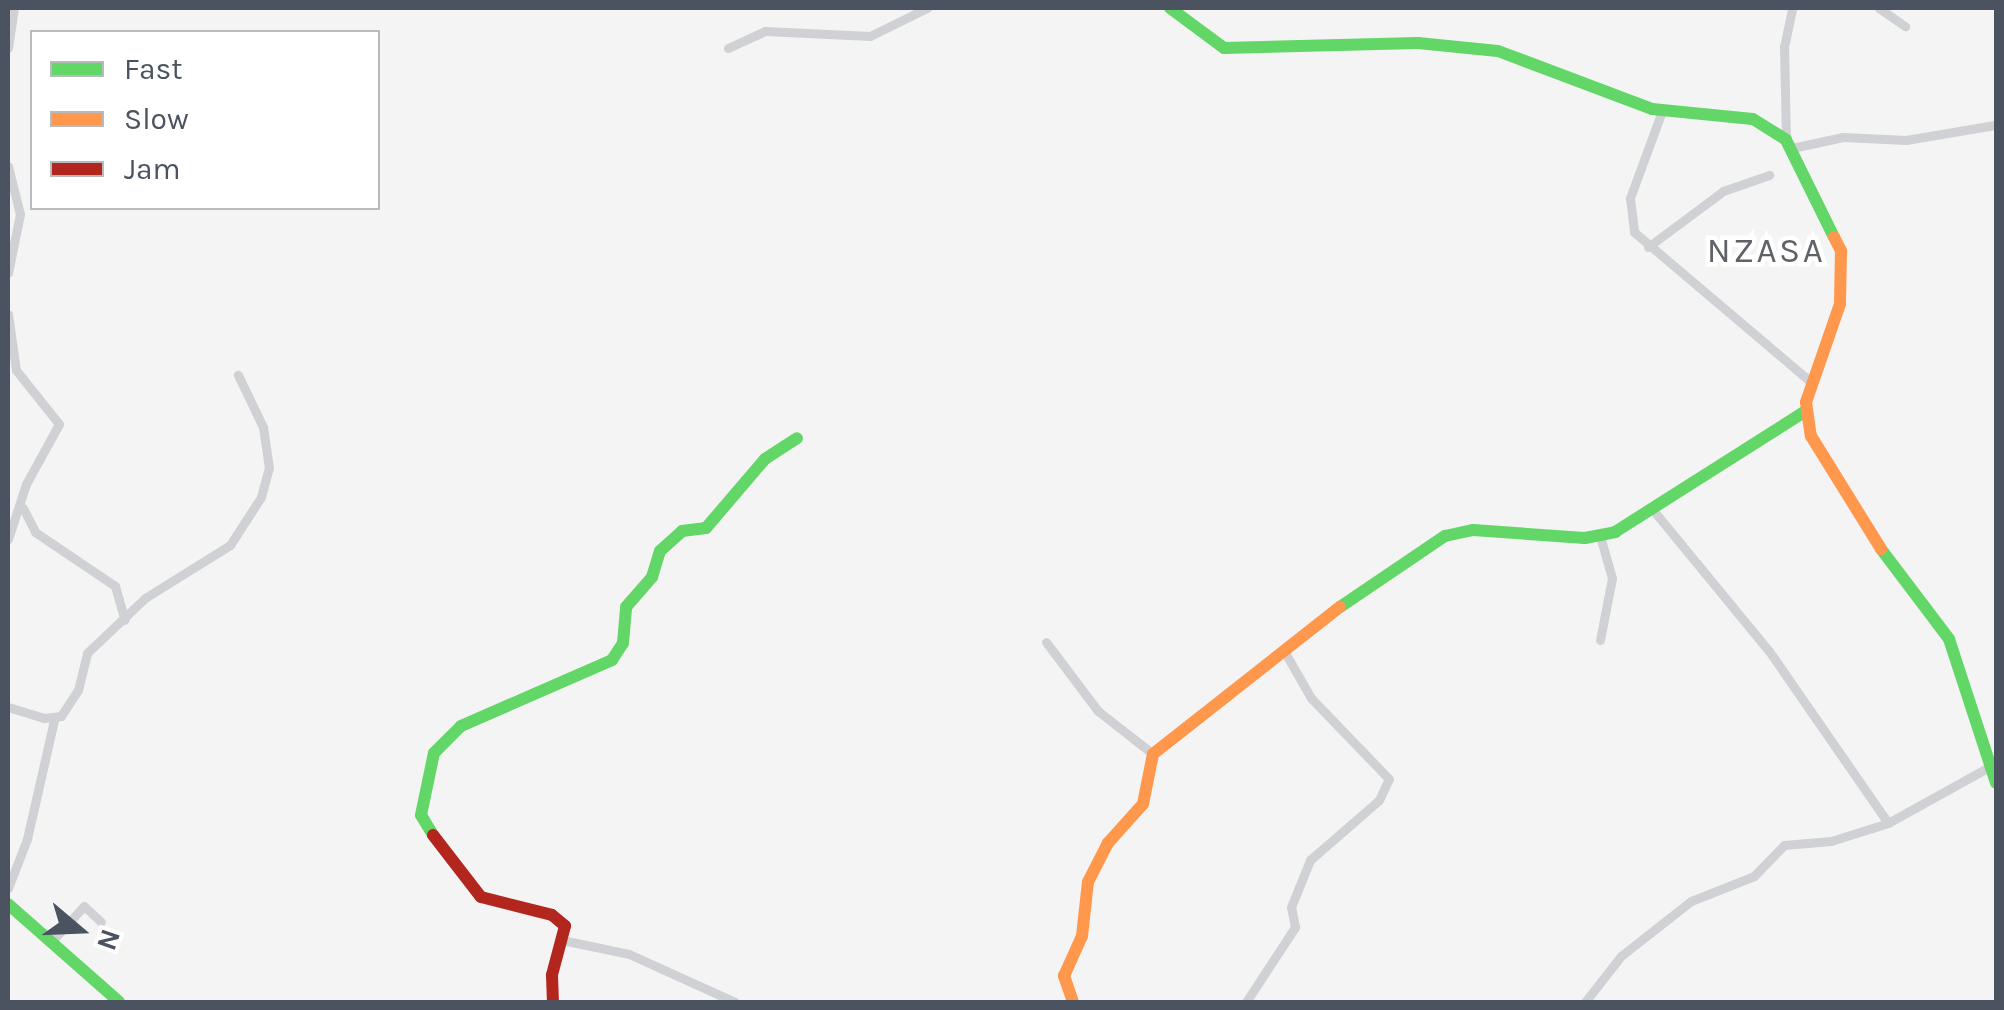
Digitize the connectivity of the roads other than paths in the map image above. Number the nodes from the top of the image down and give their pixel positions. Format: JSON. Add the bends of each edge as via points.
{"nodes":[{"id":1,"x":14,"y":8,"type":"edge"},
{"id":2,"x":927,"y":8,"type":"edge"},
{"id":3,"x":1170,"y":8,"type":"edge"},
{"id":4,"x":1792,"y":8,"type":"edge"},
{"id":5,"x":1879,"y":8,"type":"edge"},
{"id":6,"x":1905,"y":26,"type":"dead end"},
{"id":7,"x":8,"y":48,"type":"edge"},
{"id":8,"x":728,"y":48,"type":"dead end"},
{"id":9,"x":1662,"y":111,"type":"junction"},
{"id":10,"x":1995,"y":125,"type":"edge"},
{"id":11,"x":1789,"y":144,"type":"junction"},
{"id":12,"x":8,"y":166,"type":"edge"},
{"id":13,"x":1769,"y":174,"type":"dead end"},
{"id":14,"x":1648,"y":247,"type":"junction"},
{"id":15,"x":8,"y":273,"type":"edge"},
{"id":16,"x":8,"y":322,"type":"edge"},
{"id":17,"x":238,"y":375,"type":"dead end"},
{"id":18,"x":1812,"y":383,"type":"junction"},
{"id":19,"x":1806,"y":411,"type":"junction"},
{"id":20,"x":797,"y":438,"type":"dead end"},
{"id":21,"x":22,"y":508,"type":"junction"},
{"id":22,"x":1653,"y":510,"type":"junction"},
{"id":23,"x":1600,"y":536,"type":"junction"},
{"id":24,"x":8,"y":539,"type":"edge"},
{"id":25,"x":125,"y":620,"type":"junction"},
{"id":26,"x":1600,"y":640,"type":"dead end"},
{"id":27,"x":1046,"y":642,"type":"dead end"},
{"id":28,"x":1283,"y":649,"type":"junction"},
{"id":29,"x":8,"y":707,"type":"edge"},
{"id":30,"x":54,"y":720,"type":"junction"},
{"id":31,"x":1153,"y":754,"type":"junction"},
{"id":32,"x":1992,"y":766,"type":"junction"},
{"id":33,"x":1996,"y":783,"type":"edge"},
{"id":34,"x":1888,"y":823,"type":"junction"},
{"id":35,"x":8,"y":888,"type":"edge"},
{"id":36,"x":8,"y":904,"type":"edge"},
{"id":37,"x":101,"y":922,"type":"dead end"},
{"id":38,"x":562,"y":940,"type":"junction"},
{"id":39,"x":52,"y":941,"type":"junction"},
{"id":40,"x":119,"y":1002,"type":"edge"},
{"id":41,"x":553,"y":1002,"type":"edge"},
{"id":42,"x":735,"y":1002,"type":"edge"},
{"id":43,"x":1072,"y":1002,"type":"edge"},
{"id":44,"x":1246,"y":1002,"type":"edge"},
{"id":45,"x":1586,"y":1002,"type":"edge"}],
"edges":[{"from":1,"to":7,"type":"street"},
{"from":2,"to":8,"type":"street","via":[[870,36],[765,31]]},
{"from":3,"to":9,"type":"street","via":[[1224,48],[1418,43],[1498,51]]},
{"from":4,"to":11,"type":"street","via":[[1784,47]]},
{"from":5,"to":6,"type":"street"},
{"from":9,"to":11,"type":"street","via":[[1753,119]]},
{"from":9,"to":14,"type":"street","via":[[1630,198],[1629,221]]},
{"from":10,"to":11,"type":"street","via":[[1906,140],[1842,137]]},
{"from":11,"to":18,"type":"street","via":[[1841,251],[1840,306]]},
{"from":12,"to":15,"type":"street","via":[[20,214]]},
{"from":13,"to":14,"type":"street","via":[[1724,191]]},
{"from":14,"to":18,"type":"street"},
{"from":16,"to":21,"type":"street","via":[[16,370],[60,424],[26,484]]},
{"from":17,"to":25,"type":"street","via":[[268,445],[261,497],[224,553],[180,573]]},
{"from":18,"to":19,"type":"street"},
{"from":19,"to":22,"type":"street"},
{"from":19,"to":32,"type":"street","via":[[1843,496],[1949,639]]},
{"from":20,"to":38,"type":"street","via":[[765,459],[706,528],[682,531],[660,551],[652,577],[626,607],[623,643],[612,660],[461,726],[434,753],[422,785],[425,830],[468,888],[560,920]]},
{"from":21,"to":24,"type":"street"},
{"from":21,"to":25,"type":"street","via":[[35,532],[116,586]]},
{"from":22,"to":23,"type":"street"},
{"from":22,"to":34,"type":"street","via":[[1769,650]]},
{"from":23,"to":26,"type":"street","via":[[1612,578]]},
{"from":23,"to":28,"type":"street","via":[[1473,530],[1445,536]]},
{"from":25,"to":30,"type":"street","via":[[88,654],[74,700]]},
{"from":27,"to":31,"type":"street","via":[[1098,711]]},
{"from":28,"to":31,"type":"street"},
{"from":28,"to":44,"type":"street","via":[[1312,698],[1388,780],[1378,800],[1310,860],[1291,907],[1296,927]]},
{"from":29,"to":30,"type":"street"},
{"from":30,"to":35,"type":"street","via":[[27,839]]},
{"from":31,"to":43,"type":"street","via":[[1143,804],[1108,843],[1088,882],[1082,936],[1063,981]]},
{"from":32,"to":33,"type":"street"},
{"from":32,"to":34,"type":"street"},
{"from":34,"to":45,"type":"street","via":[[1784,846],[1754,876],[1691,901],[1621,956]]},
{"from":36,"to":39,"type":"street"},
{"from":37,"to":39,"type":"street","via":[[86,906]]},
{"from":38,"to":41,"type":"street"},
{"from":38,"to":42,"type":"street","via":[[629,954]]},
{"from":39,"to":40,"type":"street"}]}
